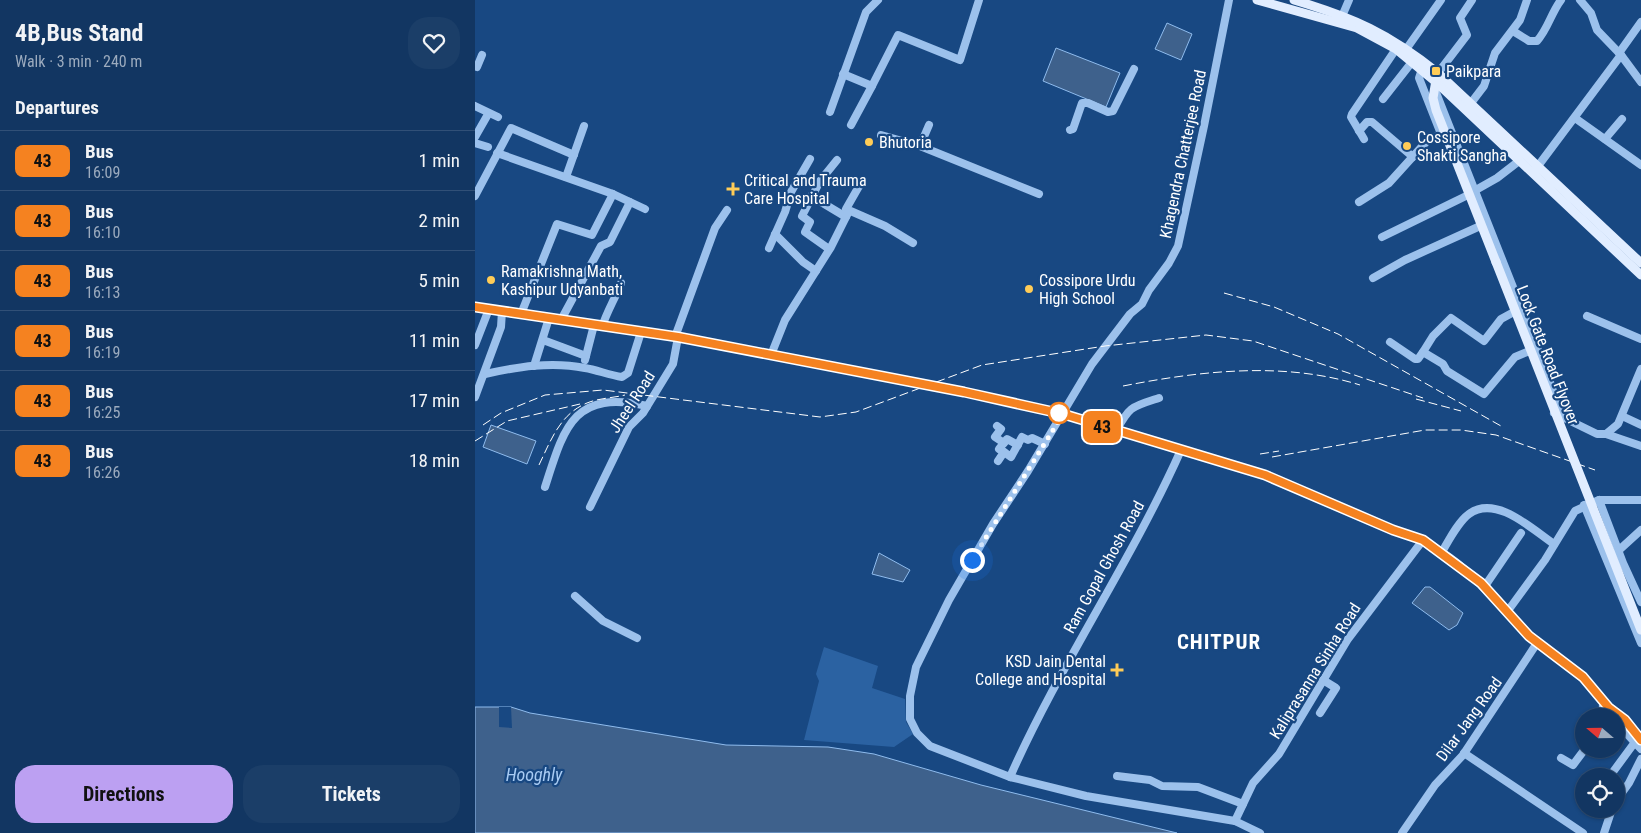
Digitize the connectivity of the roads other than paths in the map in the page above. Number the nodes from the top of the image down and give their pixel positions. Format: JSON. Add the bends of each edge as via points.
{"nodes":[{"id":1,"x":878,"y":0,"type":"edge"},
{"id":2,"x":979,"y":0,"type":"edge"},
{"id":3,"x":1229,"y":0,"type":"edge"},
{"id":4,"x":1257,"y":0,"type":"edge"},
{"id":5,"x":1293,"y":0,"type":"edge"},
{"id":6,"x":1349,"y":0,"type":"edge"},
{"id":7,"x":1441,"y":0,"type":"edge"},
{"id":8,"x":1473,"y":0,"type":"edge"},
{"id":9,"x":1527,"y":0,"type":"edge"},
{"id":10,"x":1561,"y":0,"type":"edge"},
{"id":11,"x":1581,"y":0,"type":"edge"},
{"id":12,"x":1341,"y":19,"type":"junction"},
{"id":13,"x":1641,"y":22,"type":"edge"},
{"id":14,"x":1513,"y":31,"type":"junction"},
{"id":15,"x":1407,"y":48,"type":"junction"},
{"id":16,"x":1396,"y":49,"type":"junction"},
{"id":17,"x":1620,"y":54,"type":"junction"},
{"id":18,"x":482,"y":55,"type":"dead end"},
{"id":19,"x":1412,"y":62,"type":"junction"},
{"id":20,"x":1423,"y":66,"type":"junction"},
{"id":21,"x":477,"y":67,"type":"dead end"},
{"id":22,"x":1134,"y":69,"type":"dead end"},
{"id":23,"x":843,"y":74,"type":"junction"},
{"id":24,"x":1436,"y":81,"type":"junction"},
{"id":25,"x":1641,"y":82,"type":"edge"},
{"id":26,"x":873,"y":86,"type":"junction"},
{"id":27,"x":1383,"y":99,"type":"dead end"},
{"id":28,"x":1471,"y":103,"type":"junction"},
{"id":29,"x":475,"y":106,"type":"edge"},
{"id":30,"x":831,"y":112,"type":"dead end"},
{"id":31,"x":487,"y":116,"type":"dead end"},
{"id":32,"x":498,"y":117,"type":"dead end"},
{"id":33,"x":1575,"y":118,"type":"junction"},
{"id":34,"x":1622,"y":119,"type":"dead end"},
{"id":35,"x":851,"y":125,"type":"dead end"},
{"id":36,"x":929,"y":125,"type":"dead end"},
{"id":37,"x":584,"y":126,"type":"dead end"},
{"id":38,"x":1070,"y":130,"type":"dead end"},
{"id":39,"x":1359,"y":131,"type":"junction"},
{"id":40,"x":1441,"y":134,"type":"junction"},
{"id":41,"x":881,"y":135,"type":"dead end"},
{"id":42,"x":475,"y":136,"type":"edge"},
{"id":43,"x":1365,"y":139,"type":"dead end"},
{"id":44,"x":1605,"y":139,"type":"junction"},
{"id":45,"x":475,"y":143,"type":"edge"},
{"id":46,"x":920,"y":146,"type":"junction"},
{"id":47,"x":488,"y":148,"type":"dead end"},
{"id":48,"x":497,"y":153,"type":"junction"},
{"id":49,"x":574,"y":156,"type":"junction"},
{"id":50,"x":1413,"y":157,"type":"junction"},
{"id":51,"x":810,"y":159,"type":"dead end"},
{"id":52,"x":837,"y":160,"type":"dead end"},
{"id":53,"x":1519,"y":161,"type":"junction"},
{"id":54,"x":1641,"y":165,"type":"edge"},
{"id":55,"x":1535,"y":170,"type":"junction"},
{"id":56,"x":566,"y":177,"type":"junction"},
{"id":57,"x":862,"y":181,"type":"dead end"},
{"id":58,"x":1474,"y":191,"type":"junction"},
{"id":59,"x":613,"y":194,"type":"junction"},
{"id":60,"x":1039,"y":194,"type":"dead end"},
{"id":61,"x":475,"y":196,"type":"edge"},
{"id":62,"x":811,"y":196,"type":"junction"},
{"id":63,"x":1466,"y":196,"type":"junction"},
{"id":64,"x":630,"y":202,"type":"junction"},
{"id":65,"x":1359,"y":202,"type":"dead end"},
{"id":66,"x":645,"y":209,"type":"dead end"},
{"id":67,"x":727,"y":210,"type":"dead end"},
{"id":68,"x":847,"y":214,"type":"junction"},
{"id":69,"x":1478,"y":227,"type":"junction"},
{"id":70,"x":775,"y":234,"type":"junction"},
{"id":71,"x":1382,"y":237,"type":"dead end"},
{"id":72,"x":913,"y":243,"type":"dead end"},
{"id":73,"x":769,"y":248,"type":"dead end"},
{"id":74,"x":829,"y":249,"type":"junction"},
{"id":75,"x":1641,"y":263,"type":"edge"},
{"id":76,"x":816,"y":271,"type":"junction"},
{"id":77,"x":1641,"y":276,"type":"edge"},
{"id":78,"x":1373,"y":278,"type":"dead end"},
{"id":79,"x":621,"y":284,"type":"dead end"},
{"id":80,"x":475,"y":307,"type":"edge"},
{"id":81,"x":489,"y":309,"type":"junction"},
{"id":82,"x":502,"y":311,"type":"junction"},
{"id":83,"x":1512,"y":313,"type":"junction"},
{"id":84,"x":521,"y":314,"type":"junction"},
{"id":85,"x":1587,"y":316,"type":"dead end"},
{"id":86,"x":549,"y":318,"type":"junction"},
{"id":87,"x":561,"y":320,"type":"junction"},
{"id":88,"x":598,"y":326,"type":"junction"},
{"id":89,"x":641,"y":332,"type":"junction"},
{"id":90,"x":677,"y":337,"type":"junction"},
{"id":91,"x":1641,"y":339,"type":"edge"},
{"id":92,"x":543,"y":340,"type":"junction"},
{"id":93,"x":1390,"y":342,"type":"dead end"},
{"id":94,"x":475,"y":345,"type":"edge"},
{"id":95,"x":1423,"y":352,"type":"junction"},
{"id":96,"x":1527,"y":352,"type":"junction"},
{"id":97,"x":771,"y":355,"type":"junction"},
{"id":98,"x":587,"y":356,"type":"junction"},
{"id":99,"x":534,"y":366,"type":"junction"},
{"id":100,"x":583,"y":367,"type":"junction"},
{"id":101,"x":1641,"y":369,"type":"edge"},
{"id":102,"x":485,"y":374,"type":"junction"},
{"id":103,"x":475,"y":397,"type":"edge"},
{"id":104,"x":1159,"y":398,"type":"dead end"},
{"id":105,"x":647,"y":406,"type":"junction"},
{"id":106,"x":1063,"y":414,"type":"junction"},
{"id":107,"x":1622,"y":416,"type":"junction"},
{"id":108,"x":1561,"y":418,"type":"junction"},
{"id":109,"x":1641,"y":425,"type":"edge"},
{"id":110,"x":997,"y":426,"type":"dead end"},
{"id":111,"x":1115,"y":431,"type":"junction"},
{"id":112,"x":1606,"y":434,"type":"junction"},
{"id":113,"x":1004,"y":443,"type":"junction"},
{"id":114,"x":1045,"y":444,"type":"junction"},
{"id":115,"x":1018,"y":445,"type":"junction"},
{"id":116,"x":1641,"y":446,"type":"edge"},
{"id":117,"x":1181,"y":450,"type":"junction"},
{"id":118,"x":1004,"y":452,"type":"junction"},
{"id":119,"x":998,"y":461,"type":"dead end"},
{"id":120,"x":545,"y":487,"type":"dead end"},
{"id":121,"x":1599,"y":500,"type":"junction"},
{"id":122,"x":1641,"y":500,"type":"edge"},
{"id":123,"x":1584,"y":505,"type":"junction"},
{"id":124,"x":590,"y":507,"type":"dead end"},
{"id":125,"x":1641,"y":530,"type":"edge"},
{"id":126,"x":1521,"y":533,"type":"dead end"},
{"id":127,"x":1423,"y":540,"type":"junction"},
{"id":128,"x":1554,"y":544,"type":"junction"},
{"id":129,"x":1618,"y":551,"type":"junction"},
{"id":130,"x":1441,"y":552,"type":"junction"},
{"id":131,"x":1641,"y":578,"type":"edge"},
{"id":132,"x":1633,"y":584,"type":"junction"},
{"id":133,"x":1485,"y":586,"type":"junction"},
{"id":134,"x":575,"y":596,"type":"dead end"},
{"id":135,"x":1641,"y":602,"type":"edge"},
{"id":136,"x":1507,"y":612,"type":"junction"},
{"id":137,"x":1641,"y":630,"type":"edge"},
{"id":138,"x":637,"y":638,"type":"dead end"},
{"id":139,"x":1641,"y":644,"type":"edge"},
{"id":140,"x":1536,"y":646,"type":"junction"},
{"id":141,"x":1323,"y":680,"type":"junction"},
{"id":142,"x":1605,"y":708,"type":"edge"},
{"id":143,"x":1320,"y":713,"type":"dead end"},
{"id":144,"x":1625,"y":720,"type":"edge"},
{"id":145,"x":1625,"y":730,"type":"edge"},
{"id":146,"x":1638,"y":741,"type":"edge"},
{"id":147,"x":1641,"y":749,"type":"edge"},
{"id":148,"x":1464,"y":753,"type":"junction"},
{"id":149,"x":1561,"y":758,"type":"dead end"},
{"id":150,"x":1578,"y":758,"type":"edge"},
{"id":151,"x":1641,"y":759,"type":"edge"},
{"id":152,"x":1616,"y":768,"type":"edge"},
{"id":153,"x":1117,"y":776,"type":"dead end"},
{"id":154,"x":1010,"y":777,"type":"junction"},
{"id":155,"x":1625,"y":789,"type":"edge"},
{"id":156,"x":1243,"y":804,"type":"junction"},
{"id":157,"x":1609,"y":818,"type":"edge"},
{"id":158,"x":1235,"y":821,"type":"junction"},
{"id":159,"x":1260,"y":833,"type":"edge"},
{"id":160,"x":1402,"y":833,"type":"edge"},
{"id":161,"x":1583,"y":833,"type":"edge"},
{"id":162,"x":1604,"y":833,"type":"edge"}],
"edges":[{"from":1,"to":23,"type":"street","via":[[868,9]]},
{"from":2,"to":26,"type":"street","via":[[960,60],[899,35]]},
{"from":3,"to":106,"type":"street","name":"Khagendra Chatterjee Road","via":[[1178,246],[1142,304],[1130,314],[1092,364]]},
{"from":4,"to":12,"type":"main road"},
{"from":5,"to":12,"type":"main road"},
{"from":6,"to":12,"type":"street"},
{"from":7,"to":15,"type":"street"},
{"from":8,"to":24,"type":"street","via":[[1460,18],[1467,35]]},
{"from":9,"to":14,"type":"street"},
{"from":10,"to":14,"type":"street","via":[[1537,41]]},
{"from":11,"to":17,"type":"street","via":[[1591,13],[1597,30]]},
{"from":12,"to":15,"type":"main road","via":[[1391,38]]},
{"from":12,"to":16,"type":"main road"},
{"from":13,"to":17,"type":"street"},
{"from":14,"to":28,"type":"street","via":[[1495,54],[1484,86]]},
{"from":15,"to":20,"type":"main road"},
{"from":16,"to":19,"type":"main road"},
{"from":16,"to":39,"type":"street","via":[[1351,114]]},
{"from":17,"to":25,"type":"street"},
{"from":17,"to":33,"type":"street"},
{"from":18,"to":21,"type":"street"},
{"from":19,"to":20,"type":"main road"},
{"from":19,"to":27,"type":"street"},
{"from":20,"to":24,"type":"main road"},
{"from":20,"to":40,"type":"street","via":[[1419,78]]},
{"from":22,"to":38,"type":"street","via":[[1113,111],[1082,103]]},
{"from":23,"to":26,"type":"street"},
{"from":23,"to":30,"type":"street"},
{"from":24,"to":28,"type":"main road"},
{"from":24,"to":53,"type":"main road"},
{"from":24,"to":58,"type":"street"},
{"from":24,"to":137,"type":"main road","name":"Lock Gate Road Flyover","bridge":true,"via":[[1433,102]]},
{"from":26,"to":35,"type":"street"},
{"from":28,"to":55,"type":"main road"},
{"from":29,"to":32,"type":"street"},
{"from":31,"to":42,"type":"street"},
{"from":33,"to":44,"type":"street"},
{"from":33,"to":55,"type":"street"},
{"from":34,"to":44,"type":"street"},
{"from":36,"to":46,"type":"street"},
{"from":37,"to":49,"type":"street"},
{"from":39,"to":43,"type":"street"},
{"from":39,"to":50,"type":"street","via":[[1367,122],[1372,122]]},
{"from":40,"to":50,"type":"street","via":[[1427,142]]},
{"from":40,"to":63,"type":"street"},
{"from":41,"to":46,"type":"street"},
{"from":44,"to":54,"type":"street"},
{"from":45,"to":47,"type":"street"},
{"from":46,"to":60,"type":"street"},
{"from":48,"to":49,"type":"street","via":[[511,128]]},
{"from":48,"to":56,"type":"street"},
{"from":48,"to":61,"type":"street"},
{"from":49,"to":56,"type":"street"},
{"from":50,"to":65,"type":"street","via":[[1389,183]]},
{"from":51,"to":70,"type":"street","via":[[791,192]]},
{"from":52,"to":62,"type":"street"},
{"from":53,"to":55,"type":"main road"},
{"from":53,"to":58,"type":"street"},
{"from":55,"to":75,"type":"main road"},
{"from":55,"to":77,"type":"main road"},
{"from":56,"to":59,"type":"street"},
{"from":57,"to":68,"type":"street","via":[[847,207]]},
{"from":58,"to":108,"type":"street","via":[[1547,373]]},
{"from":59,"to":64,"type":"street"},
{"from":59,"to":84,"type":"street","via":[[592,235],[557,224]]},
{"from":62,"to":68,"type":"street"},
{"from":62,"to":74,"type":"street","via":[[802,216],[810,222],[805,232]]},
{"from":63,"to":69,"type":"street"},
{"from":63,"to":71,"type":"street"},
{"from":64,"to":66,"type":"street"},
{"from":64,"to":87,"type":"street","via":[[610,242],[601,246]]},
{"from":67,"to":90,"type":"street","name":"Jheel Road","via":[[715,228]]},
{"from":68,"to":72,"type":"street","via":[[885,226]]},
{"from":68,"to":74,"type":"street"},
{"from":69,"to":78,"type":"street"},
{"from":69,"to":83,"type":"street"},
{"from":70,"to":73,"type":"street"},
{"from":70,"to":76,"type":"street"},
{"from":74,"to":76,"type":"street"},
{"from":76,"to":97,"type":"street","via":[[785,320]]},
{"from":79,"to":88,"type":"street","via":[[615,301]]},
{"from":80,"to":81,"type":"street"},
{"from":81,"to":82,"type":"street"},
{"from":81,"to":94,"type":"street"},
{"from":82,"to":84,"type":"street"},
{"from":82,"to":102,"type":"street","via":[[501,326]]},
{"from":83,"to":95,"type":"street","via":[[1501,319],[1484,341],[1451,318]]},
{"from":83,"to":96,"type":"street"},
{"from":84,"to":86,"type":"street"},
{"from":85,"to":91,"type":"street"},
{"from":86,"to":87,"type":"street"},
{"from":86,"to":92,"type":"street"},
{"from":87,"to":88,"type":"street"},
{"from":88,"to":89,"type":"street"},
{"from":88,"to":98,"type":"street"},
{"from":89,"to":90,"type":"street"},
{"from":89,"to":100,"type":"street","via":[[625,376]]},
{"from":90,"to":97,"type":"street"},
{"from":90,"to":105,"type":"street","name":"Jheel Road","via":[[673,364]]},
{"from":92,"to":98,"type":"street"},
{"from":92,"to":99,"type":"street"},
{"from":93,"to":95,"type":"street","via":[[1415,359]]},
{"from":95,"to":96,"type":"street","via":[[1484,394],[1515,357]]},
{"from":96,"to":108,"type":"street","via":[[1551,411]]},
{"from":97,"to":106,"type":"street"},
{"from":98,"to":100,"type":"street"},
{"from":99,"to":100,"type":"street"},
{"from":99,"to":102,"type":"street"},
{"from":101,"to":107,"type":"street"},
{"from":102,"to":103,"type":"street"},
{"from":104,"to":111,"type":"street","via":[[1134,406],[1126,412]]},
{"from":105,"to":120,"type":"street","via":[[620,401],[600,403],[579,412],[565,434]]},
{"from":105,"to":124,"type":"street","name":"Jheel Road","via":[[629,427]]},
{"from":106,"to":111,"type":"street"},
{"from":106,"to":114,"type":"street","name":"Khagendra Chatterjee Road"},
{"from":107,"to":109,"type":"street"},
{"from":107,"to":112,"type":"street"},
{"from":108,"to":112,"type":"street","via":[[1597,434]]},
{"from":110,"to":113,"type":"street","via":[[1001,429],[995,437]]},
{"from":111,"to":117,"type":"street"},
{"from":112,"to":116,"type":"street"},
{"from":113,"to":115,"type":"street","via":[[1007,439]]},
{"from":113,"to":118,"type":"street","via":[[999,449]]},
{"from":114,"to":115,"type":"street","via":[[1023,437]]},
{"from":114,"to":154,"type":"street","name":"Khagendra Chatterjee Road","via":[[949,600],[923,649],[910,696],[910,719],[917,733],[930,746]]},
{"from":115,"to":118,"type":"street","via":[[1011,457]]},
{"from":117,"to":127,"type":"street","via":[[1265,475]]},
{"from":117,"to":154,"type":"street","name":"Ram Gopal Ghosh Road","via":[[1161,493],[1054,687]]},
{"from":118,"to":119,"type":"street"},
{"from":121,"to":122,"type":"street"},
{"from":121,"to":123,"type":"street"},
{"from":121,"to":129,"type":"street"},
{"from":123,"to":128,"type":"street","via":[[1575,511]]},
{"from":123,"to":139,"type":"street"},
{"from":125,"to":129,"type":"street"},
{"from":126,"to":133,"type":"street"},
{"from":127,"to":130,"type":"street"},
{"from":127,"to":141,"type":"street","name":"Kaliprasanna Sinha Road","via":[[1348,639]]},
{"from":128,"to":130,"type":"street","via":[[1507,513],[1478,509],[1468,515]]},
{"from":128,"to":136,"type":"street"},
{"from":129,"to":132,"type":"street"},
{"from":130,"to":133,"type":"street"},
{"from":131,"to":132,"type":"street"},
{"from":132,"to":135,"type":"street"},
{"from":133,"to":136,"type":"street"},
{"from":134,"to":138,"type":"street","via":[[603,621]]},
{"from":136,"to":140,"type":"street"},
{"from":140,"to":142,"type":"street","via":[[1583,683]]},
{"from":140,"to":148,"type":"street","name":"Dilar Jang Road"},
{"from":141,"to":143,"type":"street","via":[[1336,688]]},
{"from":141,"to":156,"type":"street","name":"Kaliprasanna Sinha Road","via":[[1283,748],[1253,783]]},
{"from":144,"to":146,"type":"street"},
{"from":145,"to":146,"type":"street"},
{"from":146,"to":147,"type":"street"},
{"from":146,"to":152,"type":"street"},
{"from":148,"to":160,"type":"street","name":"Dilar Jang Road","via":[[1435,785]]},
{"from":148,"to":161,"type":"street"},
{"from":149,"to":150,"type":"street","via":[[1573,765]]},
{"from":151,"to":155,"type":"street"},
{"from":153,"to":156,"type":"street","via":[[1150,780],[1162,786],[1198,787]]},
{"from":154,"to":158,"type":"street","name":"Khagendra Chatterjee Road","via":[[1086,796]]},
{"from":156,"to":158,"type":"street","name":"Kaliprasanna Sinha Road"},
{"from":157,"to":162,"type":"street"},
{"from":158,"to":159,"type":"street","name":"Khagendra Chatterjee Road"}]}
